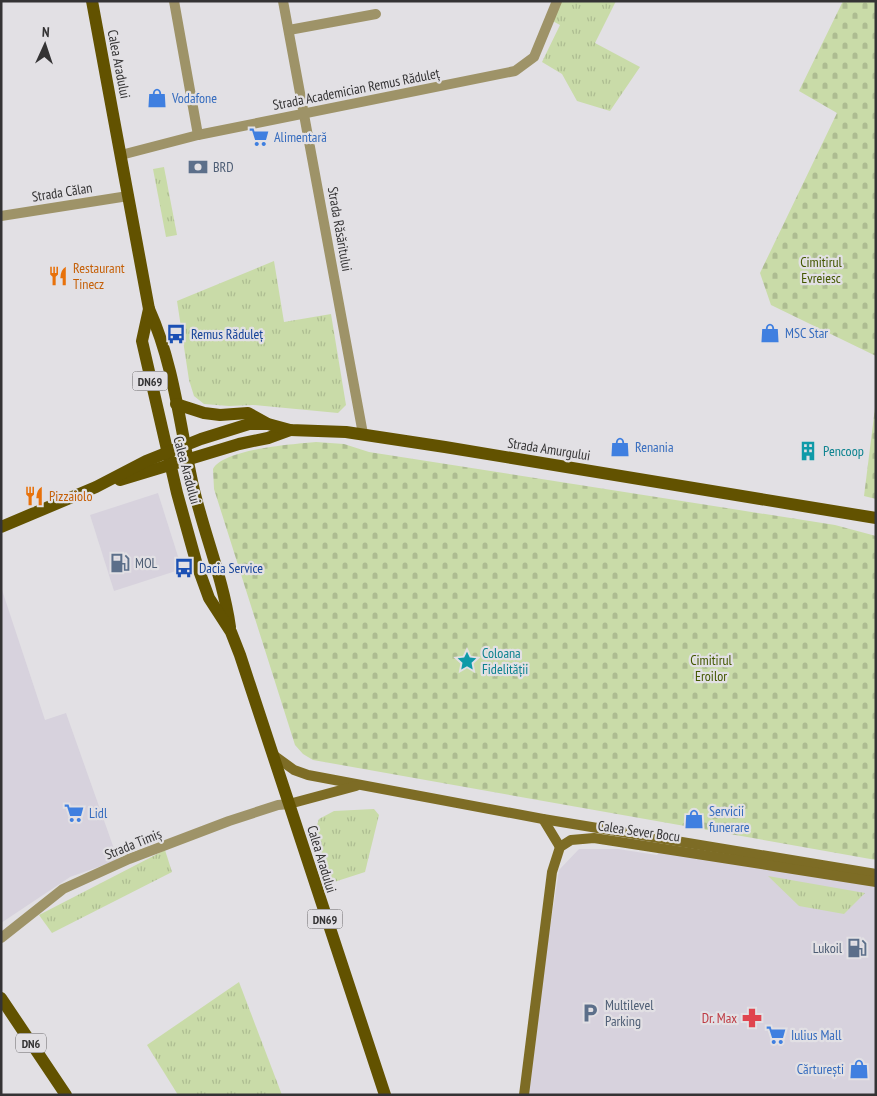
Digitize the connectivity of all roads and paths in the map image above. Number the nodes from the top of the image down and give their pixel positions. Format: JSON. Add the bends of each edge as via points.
{"nodes":[{"id":1,"x":92,"y":1,"type":"edge"},
{"id":2,"x":174,"y":1,"type":"edge"},
{"id":3,"x":283,"y":1,"type":"edge"},
{"id":4,"x":557,"y":1,"type":"edge"},
{"id":5,"x":376,"y":14,"type":"dead end"},
{"id":6,"x":289,"y":30,"type":"junction"},
{"id":7,"x":304,"y":113,"type":"junction"},
{"id":8,"x":198,"y":135,"type":"junction"},
{"id":9,"x":121,"y":155,"type":"junction"},
{"id":10,"x":128,"y":196,"type":"junction"},
{"id":11,"x":1,"y":216,"type":"edge"},
{"id":12,"x":148,"y":309,"type":"junction"},
{"id":13,"x":176,"y":404,"type":"junction"},
{"id":14,"x":268,"y":424,"type":"junction"},
{"id":15,"x":290,"y":430,"type":"junction"},
{"id":16,"x":363,"y":434,"type":"junction"},
{"id":17,"x":185,"y":446,"type":"junction"},
{"id":18,"x":166,"y":453,"type":"junction"},
{"id":19,"x":188,"y":461,"type":"junction"},
{"id":20,"x":170,"y":466,"type":"junction"},
{"id":21,"x":96,"y":487,"type":"junction"},
{"id":22,"x":803,"y":505,"type":"junction"},
{"id":23,"x":876,"y":518,"type":"edge"},
{"id":24,"x":876,"y":525,"type":"edge"},
{"id":25,"x":1,"y":527,"type":"edge"},
{"id":26,"x":231,"y":632,"type":"junction"},
{"id":27,"x":272,"y":754,"type":"junction"},
{"id":28,"x":365,"y":786,"type":"junction"},
{"id":29,"x":289,"y":804,"type":"junction"},
{"id":30,"x":543,"y":819,"type":"junction"},
{"id":31,"x":560,"y":847,"type":"junction"},
{"id":32,"x":876,"y":874,"type":"edge"},
{"id":33,"x":876,"y":882,"type":"edge"},
{"id":34,"x":1,"y":938,"type":"edge"},
{"id":35,"x":1,"y":998,"type":"edge"},
{"id":36,"x":66,"y":1095,"type":"edge"},
{"id":37,"x":385,"y":1095,"type":"edge"},
{"id":38,"x":524,"y":1095,"type":"edge"}],
"edges":[{"from":1,"to":9,"type":"main road","name":"Calea Aradului","number":"DN69"},
{"from":2,"to":8,"type":"street"},
{"from":3,"to":6,"type":"street","name":"Strada Răsăritului"},
{"from":4,"to":7,"type":"street","name":"Strada Academician Remus Răduleț","via":[[534,57],[521,68],[496,76]]},
{"from":5,"to":6,"type":"street"},
{"from":6,"to":7,"type":"street","name":"Strada Răsăritului"},
{"from":7,"to":8,"type":"street","name":"Strada Academician Remus Răduleț"},
{"from":7,"to":16,"type":"street","name":"Strada Răsăritului"},
{"from":8,"to":9,"type":"street","name":"Strada Academician Remus Răduleț"},
{"from":9,"to":10,"type":"main road","name":"Calea Aradului","number":"DN69"},
{"from":10,"to":11,"type":"street","name":"Strada Călan"},
{"from":10,"to":12,"type":"main road","name":"Calea Aradului","number":"DN69"},
{"from":12,"to":13,"type":"main road","name":"Calea Aradului","number":"DN69","via":[[162,338]]},
{"from":12,"to":18,"type":"main road","name":"Calea Aradului","number":"DN69","via":[[142,342]]},
{"from":13,"to":14,"type":"main road","via":[[220,415],[248,413]]},
{"from":13,"to":17,"type":"main road","name":"Calea Aradului","number":"DN69"},
{"from":14,"to":15,"type":"main road","name":"Strada Amurgului"},
{"from":14,"to":17,"type":"main road","name":"Strada Amurgului","via":[[229,429]]},
{"from":15,"to":16,"type":"main road","name":"Strada Amurgului"},
{"from":15,"to":19,"type":"main road","name":"Strada Amurgului"},
{"from":16,"to":22,"type":"main road","name":"Strada Amurgului"},
{"from":17,"to":18,"type":"main road","name":"Strada Amurgului"},
{"from":17,"to":19,"type":"main road","name":"Calea Aradului","number":"DN69"},
{"from":18,"to":20,"type":"main road","name":"Calea Aradului","number":"DN69"},
{"from":18,"to":21,"type":"main road","name":"Strada Amurgului"},
{"from":19,"to":20,"type":"main road","name":"Strada Amurgului"},
{"from":19,"to":26,"type":"main road","name":"Calea Aradului","number":"DN69","via":[[225,594]]},
{"from":20,"to":21,"type":"main road","name":"Strada Amurgului"},
{"from":20,"to":26,"type":"main road","name":"Calea Aradului","number":"DN69","via":[[209,598]]},
{"from":21,"to":25,"type":"main road"},
{"from":22,"to":23,"type":"main road","name":"Strada Amurgului"},
{"from":22,"to":24,"type":"main road","name":"Strada Amurgului"},
{"from":26,"to":27,"type":"main road","name":"Calea Aradului","number":"DN69"},
{"from":27,"to":28,"type":"main road","name":"Calea Sever Bocu","via":[[299,773]]},
{"from":27,"to":29,"type":"main road","name":"Calea Aradului","number":"DN69"},
{"from":28,"to":29,"type":"main road"},
{"from":28,"to":30,"type":"main road","name":"Calea Sever Bocu"},
{"from":29,"to":34,"type":"street","name":"Strada Timiș","via":[[229,821],[63,889]]},
{"from":29,"to":37,"type":"main road","name":"Calea Aradului","number":"DN69"},
{"from":30,"to":31,"type":"main road"},
{"from":30,"to":32,"type":"main road","name":"Calea Sever Bocu"},
{"from":31,"to":33,"type":"main road","name":"Calea Sever Bocu","via":[[571,840],[594,838]]},
{"from":31,"to":38,"type":"main road","via":[[551,880]]},
{"from":35,"to":36,"type":"main road","number":"DN6"}]}
